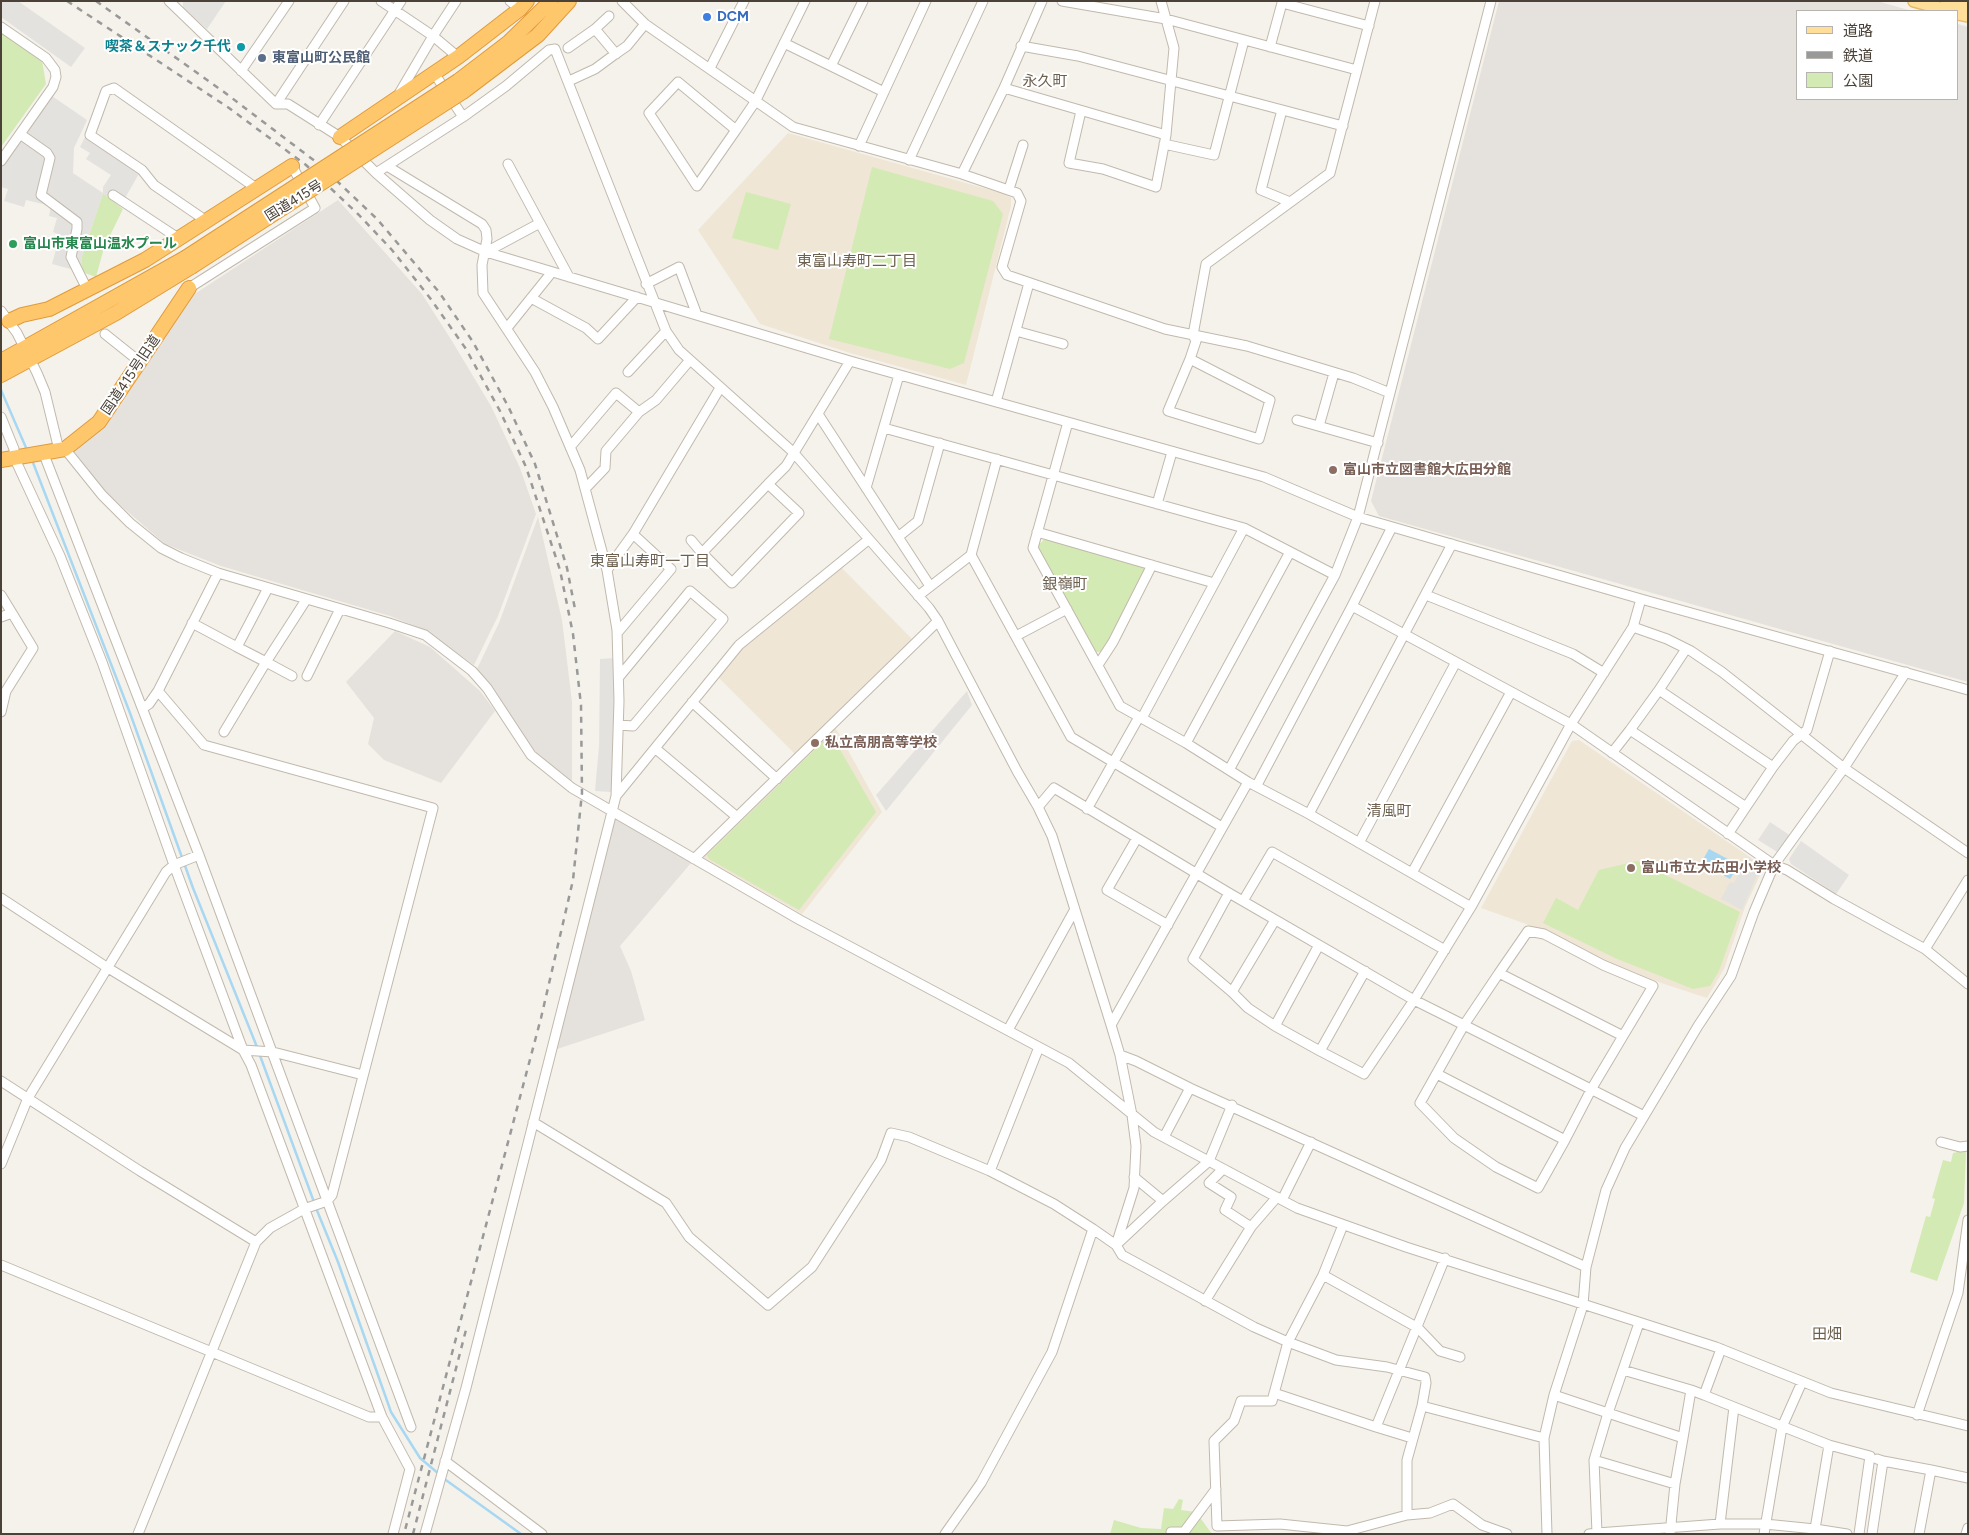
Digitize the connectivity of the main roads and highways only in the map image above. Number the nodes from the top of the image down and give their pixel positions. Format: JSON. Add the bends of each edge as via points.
{"nodes":[{"id":1,"x":551,"y":1,"type":"edge"},
{"id":2,"x":569,"y":1,"type":"edge"},
{"id":3,"x":1914,"y":1,"type":"edge"},
{"id":4,"x":1946,"y":1,"type":"edge"},
{"id":5,"x":519,"y":4,"type":"edge"},
{"id":6,"x":1968,"y":7,"type":"edge"},
{"id":7,"x":1946,"y":10,"type":"edge"},
{"id":8,"x":461,"y":86,"type":"junction"},
{"id":9,"x":340,"y":137,"type":"road end"},
{"id":10,"x":292,"y":166,"type":"road end"},
{"id":11,"x":189,"y":288,"type":"road end"},
{"id":12,"x":5,"y":316,"type":"edge"},
{"id":13,"x":4,"y":367,"type":"edge"},
{"id":14,"x":8,"y":458,"type":"edge"}],
"edges":[{"from":1,"to":8,"type":"highway","name":"国道415号"},
{"from":2,"to":8,"type":"highway","name":"国道415号","via":[[538,35]]},
{"from":3,"to":7,"type":"main road"},
{"from":4,"to":6,"type":"main road"},
{"from":5,"to":9,"type":"highway","via":[[458,57]]},
{"from":8,"to":13,"type":"highway","name":"国道415号","bridge":true,"via":[[188,262],[116,313]]},
{"from":10,"to":12,"type":"highway","via":[[145,260],[49,309]]},
{"from":11,"to":14,"type":"highway","name":"国道415号旧道","via":[[99,422],[62,450]]}]}
